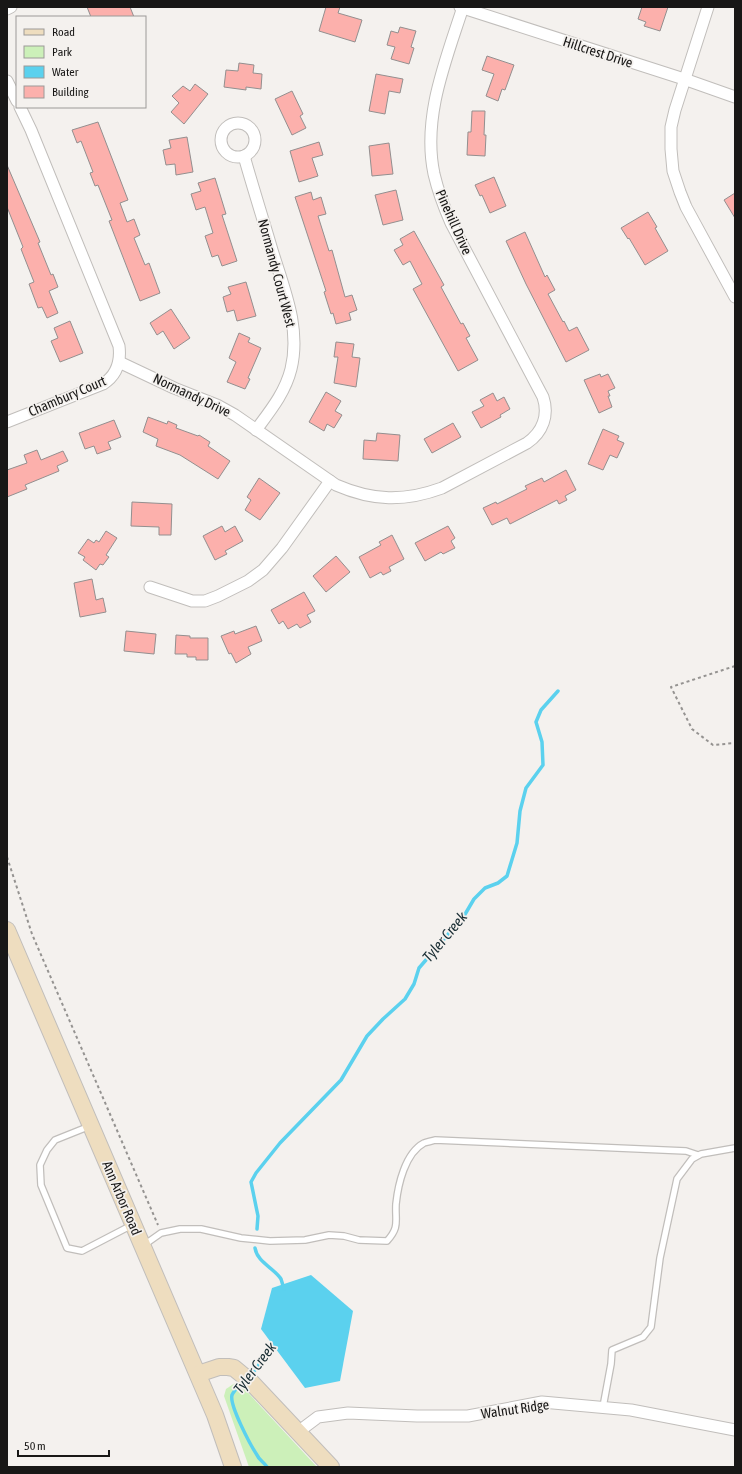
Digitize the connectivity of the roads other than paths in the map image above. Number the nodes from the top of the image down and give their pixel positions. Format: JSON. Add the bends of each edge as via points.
{"nodes":[{"id":1,"x":10,"y":7,"type":"edge"},
{"id":2,"x":462,"y":7,"type":"edge"},
{"id":3,"x":708,"y":7,"type":"edge"},
{"id":4,"x":7,"y":9,"type":"edge"},
{"id":5,"x":684,"y":79,"type":"junction"},
{"id":6,"x":7,"y":81,"type":"edge"},
{"id":7,"x":735,"y":98,"type":"edge"},
{"id":8,"x":16,"y":100,"type":"edge"},
{"id":9,"x":20,"y":108,"type":"edge"},
{"id":10,"x":244,"y":156,"type":"dead end"},
{"id":11,"x":735,"y":297,"type":"edge"},
{"id":12,"x":119,"y":362,"type":"junction"},
{"id":13,"x":7,"y":422,"type":"edge"},
{"id":14,"x":544,"y":423,"type":"joint"},
{"id":15,"x":256,"y":430,"type":"junction"},
{"id":16,"x":330,"y":481,"type":"junction"},
{"id":17,"x":150,"y":587,"type":"dead end"},
{"id":18,"x":7,"y":930,"type":"edge"},
{"id":19,"x":91,"y":1126,"type":"junction"},
{"id":20,"x":735,"y":1148,"type":"edge"},
{"id":21,"x":698,"y":1156,"type":"junction"},
{"id":22,"x":133,"y":1225,"type":"junction"},
{"id":23,"x":143,"y":1246,"type":"junction"},
{"id":24,"x":198,"y":1374,"type":"junction"},
{"id":25,"x":603,"y":1407,"type":"junction"},
{"id":26,"x":735,"y":1430,"type":"edge"},
{"id":27,"x":298,"y":1432,"type":"junction"},
{"id":28,"x":233,"y":1467,"type":"edge"},
{"id":29,"x":331,"y":1467,"type":"edge"}],
"edges":[{"from":1,"to":4,"type":"street"},
{"from":2,"to":5,"type":"street","name":"Hillcrest Drive"},
{"from":2,"to":14,"type":"street","name":"Pinehill Drive","via":[[434,104],[431,140],[434,174],[451,223],[543,397],[546,410]]},
{"from":3,"to":5,"type":"street"},
{"from":5,"to":7,"type":"street","name":"Hillcrest Drive"},
{"from":5,"to":11,"type":"street","via":[[671,127],[673,170],[686,207]]},
{"from":6,"to":8,"type":"street"},
{"from":9,"to":12,"type":"street","via":[[119,346]]},
{"from":10,"to":15,"type":"street","name":"Normandy Court West","via":[[289,306],[294,335],[287,381]]},
{"from":12,"to":13,"type":"street","name":"Chambury Court","via":[[114,375],[103,384]]},
{"from":12,"to":15,"type":"street","name":"Normandy Drive","via":[[217,405]]},
{"from":14,"to":16,"type":"street","name":"Normandy Drive","via":[[527,443],[442,488],[423,494],[395,499],[369,496]]},
{"from":15,"to":16,"type":"street","name":"Normandy Drive"},
{"from":16,"to":17,"type":"street","via":[[282,548],[263,570],[248,581],[205,601],[192,601]]},
{"from":18,"to":19,"type":"main road","name":"Ann Arbor Road"},
{"from":19,"to":22,"type":"main road","name":"Ann Arbor Road"},
{"from":19,"to":22,"type":"lane","via":[[55,1140],[40,1165],[41,1184],[67,1248],[82,1251]]},
{"from":20,"to":21,"type":"lane"},
{"from":21,"to":23,"type":"lane","via":[[686,1151],[436,1140],[423,1144],[412,1154],[403,1170],[396,1203],[394,1234],[387,1241],[329,1235],[305,1240],[270,1240],[241,1238],[201,1229],[180,1229],[161,1233]]},
{"from":21,"to":25,"type":"lane","via":[[692,1159],[677,1179],[660,1258],[651,1328],[643,1338],[612,1350]]},
{"from":22,"to":23,"type":"main road","name":"Ann Arbor Road"},
{"from":23,"to":24,"type":"main road","name":"Ann Arbor Road"},
{"from":24,"to":27,"type":"main road","via":[[219,1367],[234,1368]]},
{"from":24,"to":28,"type":"main road","name":"Ann Arbor Road"},
{"from":25,"to":26,"type":"street","name":"Walnut Ridge"},
{"from":25,"to":27,"type":"street","name":"Walnut Ridge","via":[[542,1402],[468,1416],[348,1413],[318,1417]]},
{"from":27,"to":29,"type":"main road"}]}
